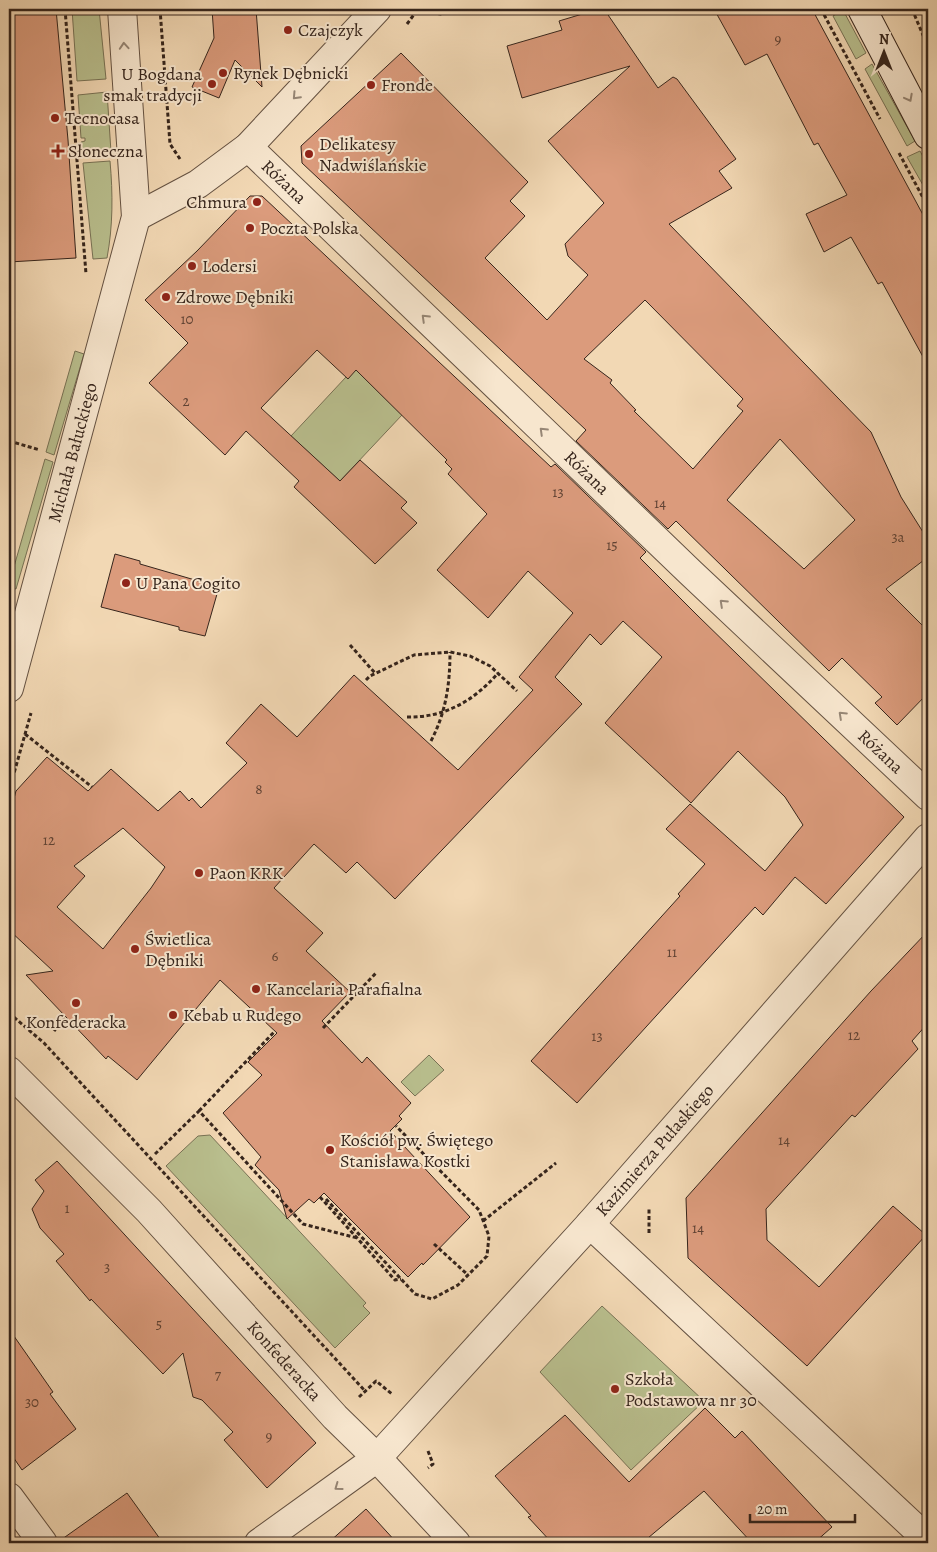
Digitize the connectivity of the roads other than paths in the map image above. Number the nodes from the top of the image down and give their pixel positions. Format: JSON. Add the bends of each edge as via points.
{"nodes":[{"id":1,"x":122,"y":9,"type":"edge"},
{"id":2,"x":377,"y":9,"type":"edge"},
{"id":3,"x":862,"y":9,"type":"edge"},
{"id":4,"x":928,"y":135,"type":"edge"},
{"id":5,"x":248,"y":147,"type":"junction"},
{"id":6,"x":136,"y":217,"type":"junction"},
{"id":7,"x":9,"y":688,"type":"edge"},
{"id":8,"x":928,"y":796,"type":"edge"},
{"id":9,"x":928,"y":838,"type":"edge"},
{"id":10,"x":9,"y":1071,"type":"edge"},
{"id":11,"x":590,"y":1224,"type":"junction"},
{"id":12,"x":377,"y":1458,"type":"junction"},
{"id":13,"x":9,"y":1497,"type":"edge"},
{"id":14,"x":928,"y":1540,"type":"edge"},
{"id":15,"x":43,"y":1543,"type":"edge"},
{"id":16,"x":259,"y":1543,"type":"edge"},
{"id":17,"x":456,"y":1543,"type":"edge"}],
"edges":[{"from":6,"to":1,"type":"street","one_way":true},
{"from":2,"to":5,"type":"street","one_way":true},
{"from":3,"to":4,"type":"street","one_way":true},
{"from":5,"to":6,"type":"street","via":[[198,184]]},
{"from":8,"to":5,"type":"street","name":"Różana","one_way":true,"via":[[684,567]]},
{"from":6,"to":7,"type":"street","name":"Michała Bałuckiego"},
{"from":9,"to":11,"type":"street","name":"Kazimierza Pułaskiego"},
{"from":10,"to":12,"type":"street","name":"Konfederacka","via":[[149,1211],[335,1417]]},
{"from":11,"to":12,"type":"street","name":"Kazimierza Pułaskiego"},
{"from":11,"to":14,"type":"street"},
{"from":12,"to":16,"type":"street","name":"Kazimierza Pułaskiego","one_way":true},
{"from":12,"to":17,"type":"street","name":"Konfederacka"},
{"from":13,"to":15,"type":"street"}]}
